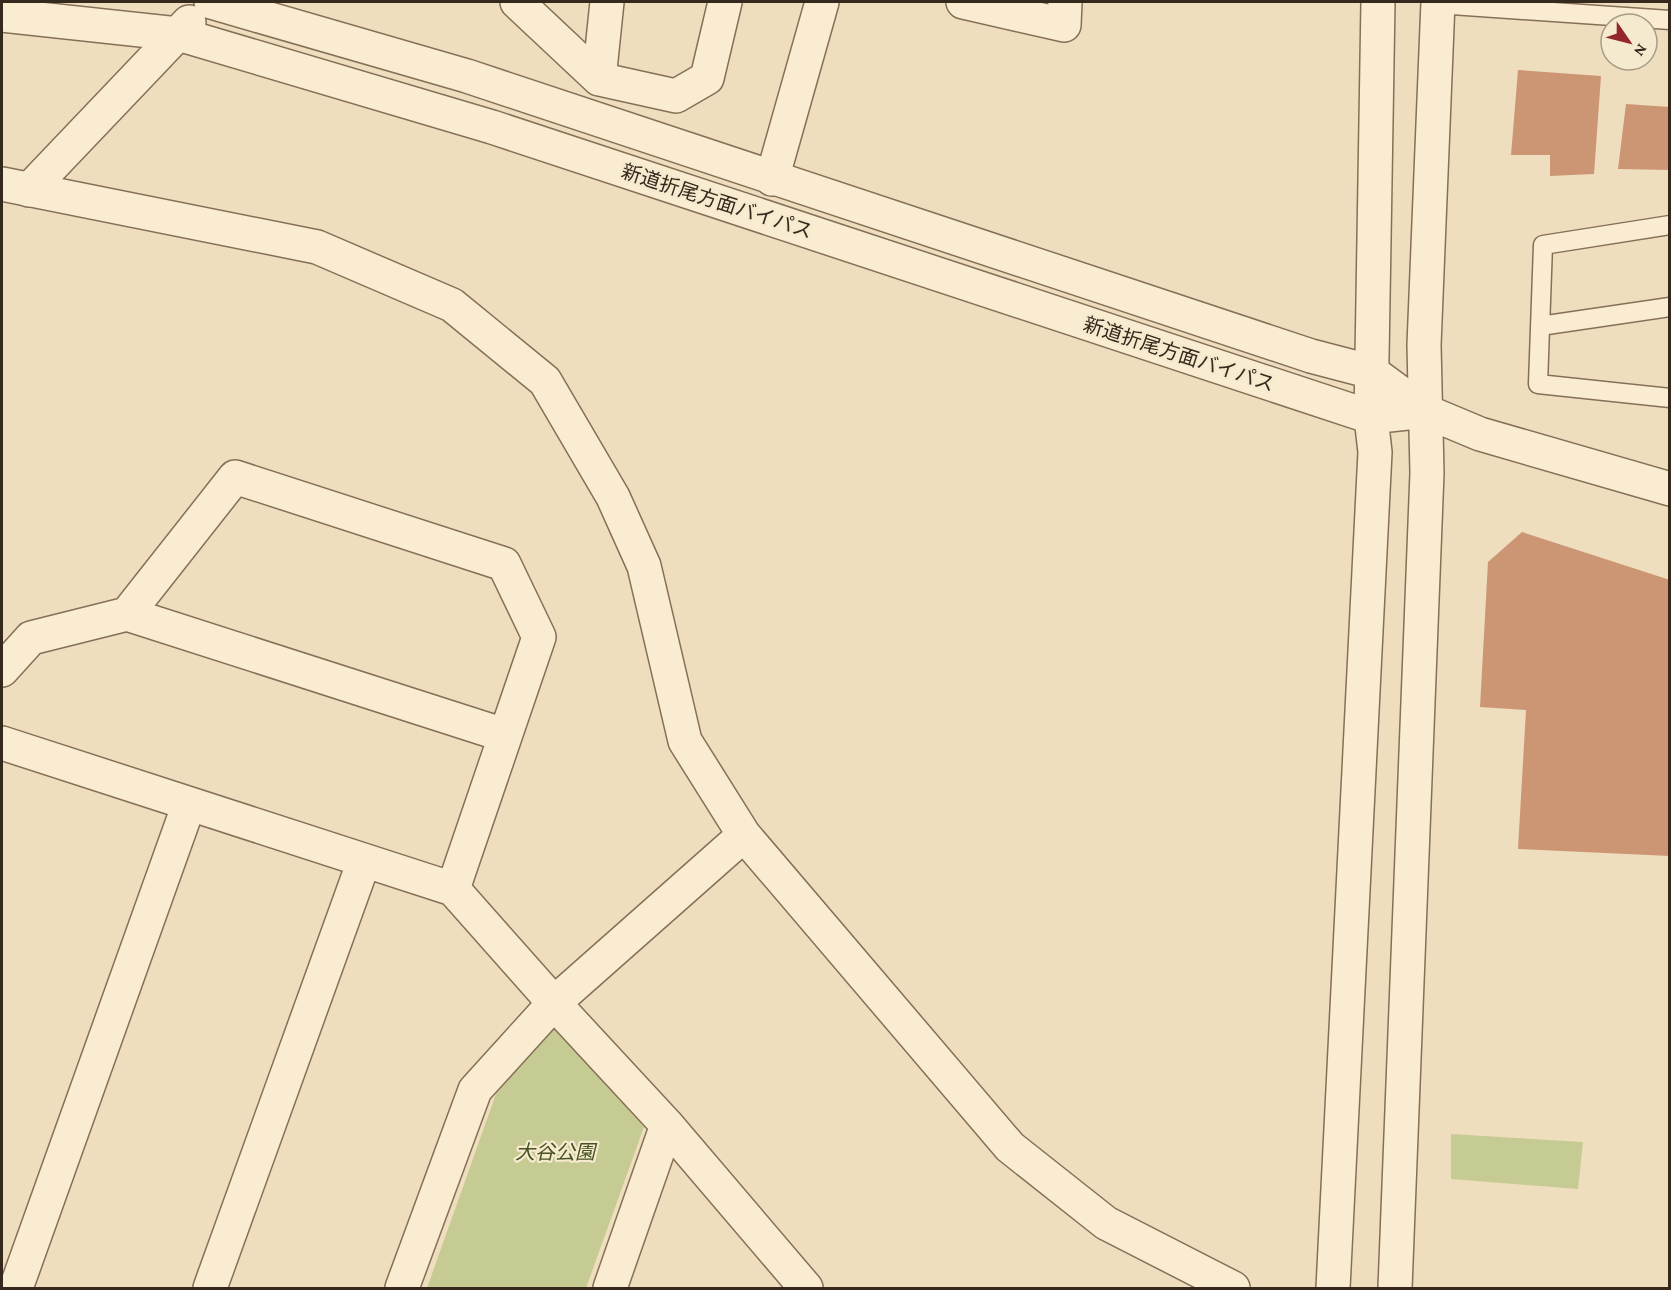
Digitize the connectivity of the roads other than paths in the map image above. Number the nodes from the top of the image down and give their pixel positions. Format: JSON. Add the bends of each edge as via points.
{"nodes":[{"id":1,"x":206,"y":2,"type":"edge"},
{"id":2,"x":211,"y":2,"type":"edge"},
{"id":3,"x":518,"y":2,"type":"edge"},
{"id":4,"x":607,"y":2,"type":"edge"},
{"id":5,"x":725,"y":2,"type":"edge"},
{"id":6,"x":822,"y":2,"type":"edge"},
{"id":7,"x":963,"y":2,"type":"edge"},
{"id":8,"x":1065,"y":2,"type":"edge"},
{"id":9,"x":1378,"y":2,"type":"edge"},
{"id":10,"x":1437,"y":3,"type":"edge"},
{"id":11,"x":2,"y":15,"type":"edge"},
{"id":12,"x":1670,"y":20,"type":"edge"},
{"id":13,"x":178,"y":34,"type":"junction"},
{"id":14,"x":599,"y":79,"type":"junction"},
{"id":15,"x":772,"y":178,"type":"junction"},
{"id":16,"x":15,"y":187,"type":"edge"},
{"id":17,"x":1670,"y":225,"type":"edge"},
{"id":18,"x":1670,"y":307,"type":"edge"},
{"id":19,"x":1540,"y":326,"type":"junction"},
{"id":20,"x":1372,"y":372,"type":"junction"},
{"id":21,"x":1670,"y":398,"type":"edge"},
{"id":22,"x":1425,"y":411,"type":"junction"},
{"id":23,"x":1371,"y":417,"type":"junction"},
{"id":24,"x":1670,"y":489,"type":"edge"},
{"id":25,"x":127,"y":614,"type":"junction"},
{"id":26,"x":2,"y":670,"type":"edge"},
{"id":27,"x":504,"y":735,"type":"junction"},
{"id":28,"x":2,"y":743,"type":"edge"},
{"id":29,"x":189,"y":804,"type":"junction"},
{"id":30,"x":744,"y":835,"type":"junction"},
{"id":31,"x":364,"y":861,"type":"junction"},
{"id":32,"x":453,"y":889,"type":"junction"},
{"id":33,"x":554,"y":1003,"type":"junction"},
{"id":34,"x":667,"y":1125,"type":"junction"},
{"id":35,"x":12,"y":1274,"type":"edge"},
{"id":36,"x":795,"y":1283,"type":"edge"},
{"id":37,"x":1215,"y":1285,"type":"edge"},
{"id":38,"x":210,"y":1288,"type":"edge"},
{"id":39,"x":402,"y":1288,"type":"edge"},
{"id":40,"x":610,"y":1288,"type":"edge"},
{"id":41,"x":1333,"y":1288,"type":"edge"},
{"id":42,"x":1395,"y":1288,"type":"edge"}],
"edges":[{"from":1,"to":13,"type":"street"},
{"from":2,"to":15,"type":"street","via":[[467,76]]},
{"from":3,"to":14,"type":"street"},
{"from":4,"to":14,"type":"street"},
{"from":5,"to":14,"type":"street","via":[[707,78],[676,96]]},
{"from":6,"to":15,"type":"street"},
{"from":7,"to":8,"type":"street","via":[[1064,25]]},
{"from":9,"to":20,"type":"street"},
{"from":10,"to":12,"type":"lane"},
{"from":10,"to":22,"type":"street"},
{"from":11,"to":13,"type":"street","name":"新道折尾方面バイパス"},
{"from":13,"to":16,"type":"street"},
{"from":13,"to":23,"type":"street","name":"新道折尾方面バイパス","via":[[492,127]]},
{"from":15,"to":20,"type":"street","via":[[1300,352]]},
{"from":16,"to":30,"type":"street","via":[[317,247],[452,305],[545,381],[613,497],[644,566],[685,741]]},
{"from":17,"to":19,"type":"lane","via":[[1543,245]]},
{"from":18,"to":19,"type":"lane"},
{"from":19,"to":21,"type":"lane","via":[[1538,384]]},
{"from":20,"to":22,"type":"street"},
{"from":20,"to":23,"type":"street"},
{"from":22,"to":23,"type":"street","name":"新道折尾方面バイパス"},
{"from":22,"to":24,"type":"street","via":[[1480,434]]},
{"from":22,"to":42,"type":"street","via":[[1428,473]]},
{"from":23,"to":41,"type":"street","via":[[1375,452]]},
{"from":25,"to":26,"type":"street","via":[[31,638]]},
{"from":25,"to":27,"type":"street"},
{"from":25,"to":27,"type":"street","via":[[235,477],[257,484],[504,564],[539,638]]},
{"from":27,"to":32,"type":"street"},
{"from":28,"to":29,"type":"street"},
{"from":29,"to":31,"type":"street"},
{"from":29,"to":35,"type":"street"},
{"from":30,"to":33,"type":"street"},
{"from":30,"to":37,"type":"street","via":[[1010,1147],[1106,1223]]},
{"from":31,"to":32,"type":"street"},
{"from":31,"to":38,"type":"street"},
{"from":32,"to":33,"type":"street"},
{"from":33,"to":34,"type":"street"},
{"from":33,"to":39,"type":"street","via":[[475,1090]]},
{"from":34,"to":36,"type":"street"},
{"from":34,"to":40,"type":"street"}]}
